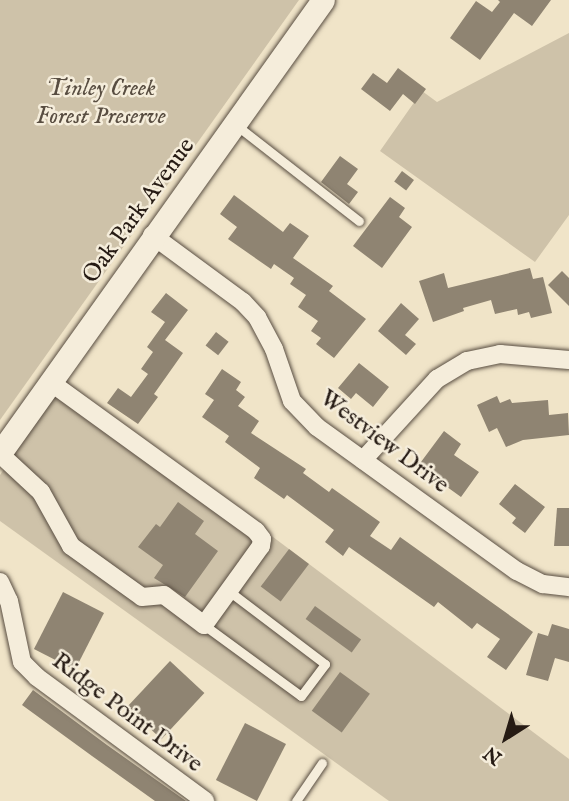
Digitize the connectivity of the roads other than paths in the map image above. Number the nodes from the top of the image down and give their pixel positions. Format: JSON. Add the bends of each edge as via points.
{"nodes":[{"id":1,"x":323,"y":0,"type":"edge"},
{"id":2,"x":234,"y":124,"type":"junction"},
{"id":3,"x":359,"y":221,"type":"dead end"},
{"id":4,"x":152,"y":235,"type":"junction"},
{"id":5,"x":569,"y":360,"type":"edge"},
{"id":6,"x":50,"y":382,"type":"junction"},
{"id":7,"x":0,"y":454,"type":"edge"},
{"id":8,"x":363,"y":460,"type":"junction"},
{"id":9,"x":0,"y":582,"type":"edge"},
{"id":10,"x":569,"y":587,"type":"edge"},
{"id":11,"x":229,"y":591,"type":"junction"},
{"id":12,"x":204,"y":625,"type":"junction"},
{"id":13,"x":322,"y":763,"type":"dead end"},
{"id":14,"x":205,"y":801,"type":"edge"},
{"id":15,"x":296,"y":801,"type":"edge"}],
"edges":[{"from":1,"to":2,"type":"street","name":"Oak Park Avenue"},
{"from":2,"to":3,"type":"lane"},
{"from":2,"to":4,"type":"street","name":"Oak Park Avenue"},
{"from":4,"to":6,"type":"street","name":"Oak Park Avenue"},
{"from":4,"to":8,"type":"street","name":"Westview Drive","via":[[243,302],[268,336],[292,401],[317,427]]},
{"from":5,"to":8,"type":"street","via":[[500,354],[467,361],[438,379]]},
{"from":6,"to":7,"type":"street","name":"Oak Park Avenue"},
{"from":6,"to":11,"type":"street","via":[[256,531],[261,547]]},
{"from":7,"to":12,"type":"street","via":[[41,492],[71,546],[142,597],[164,595]]},
{"from":8,"to":10,"type":"street","name":"Westview Drive","via":[[517,571],[543,584]]},
{"from":9,"to":14,"type":"street","name":"Ridge Point Drive","via":[[9,601],[22,662],[29,670]]},
{"from":11,"to":12,"type":"street"},
{"from":11,"to":12,"type":"lane","via":[[325,664],[301,696]]},
{"from":13,"to":15,"type":"lane"}]}
